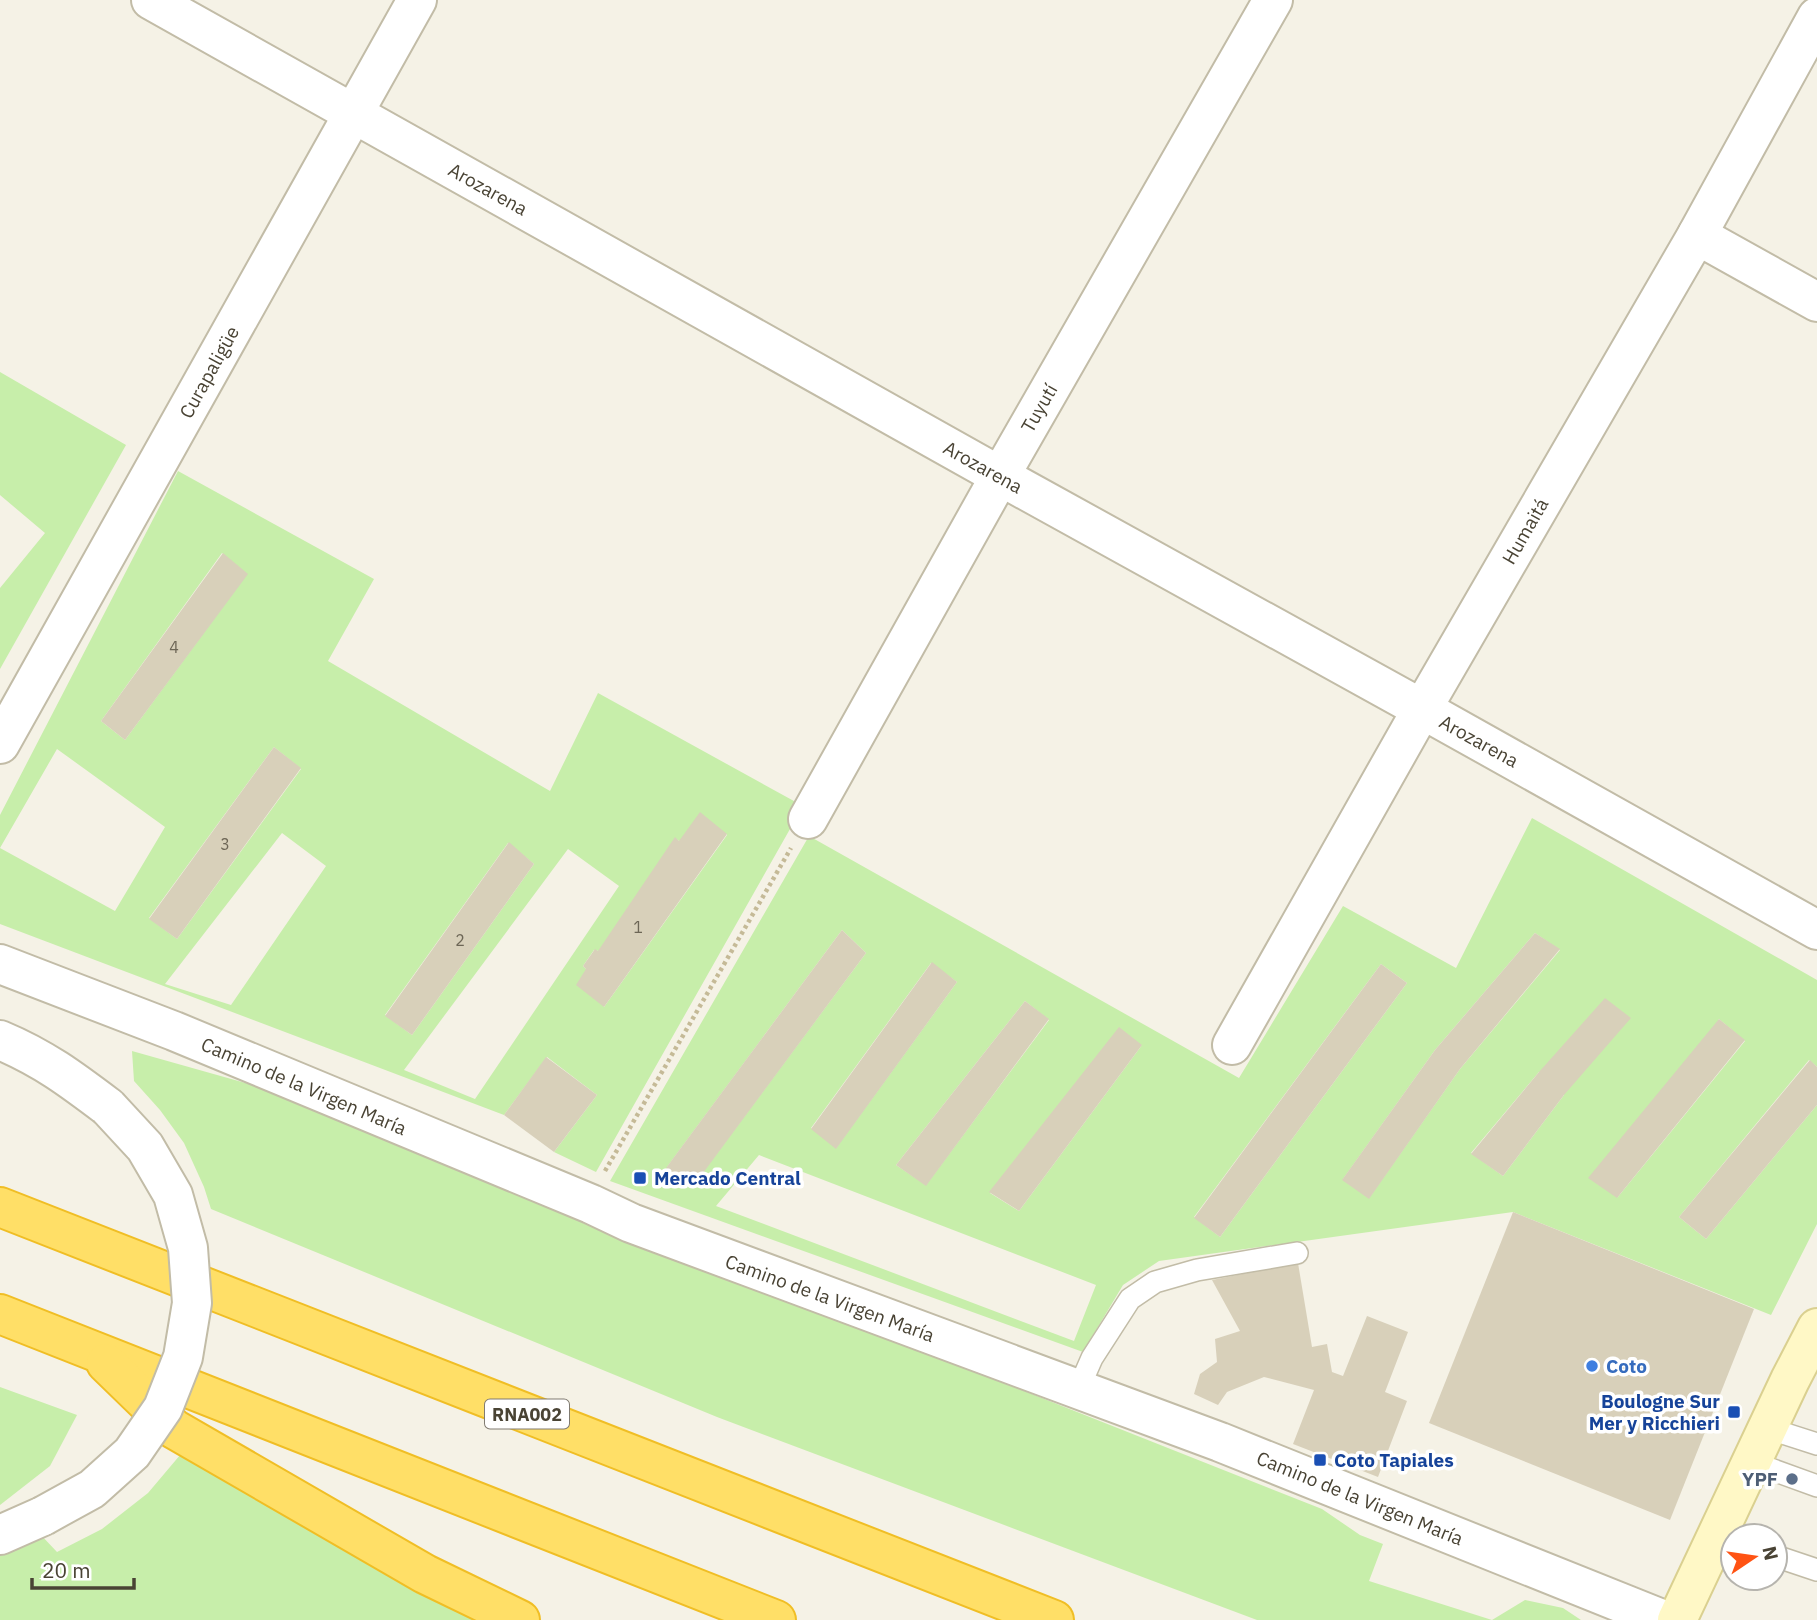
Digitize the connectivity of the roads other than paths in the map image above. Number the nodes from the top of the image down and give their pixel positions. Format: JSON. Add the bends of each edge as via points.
{"nodes":[{"id":1,"x":151,"y":0,"type":"edge"},
{"id":2,"x":417,"y":0,"type":"edge"},
{"id":3,"x":1273,"y":0,"type":"edge"},
{"id":4,"x":1817,"y":17,"type":"edge"},
{"id":5,"x":354,"y":114,"type":"junction"},
{"id":6,"x":1696,"y":235,"type":"junction"},
{"id":7,"x":1817,"y":302,"type":"edge"},
{"id":8,"x":1000,"y":476,"type":"junction"},
{"id":9,"x":1422,"y":709,"type":"junction"},
{"id":10,"x":0,"y":744,"type":"edge"},
{"id":11,"x":808,"y":819,"type":"road end"},
{"id":12,"x":1817,"y":930,"type":"edge"},
{"id":13,"x":0,"y":964,"type":"edge"},
{"id":14,"x":0,"y":1040,"type":"edge"},
{"id":15,"x":1232,"y":1045,"type":"dead end"},
{"id":16,"x":0,"y":1207,"type":"edge"},
{"id":17,"x":1297,"y":1253,"type":"dead end"},
{"id":18,"x":0,"y":1314,"type":"edge"},
{"id":19,"x":1817,"y":1328,"type":"edge"},
{"id":20,"x":94,"y":1351,"type":"junction"},
{"id":21,"x":1078,"y":1390,"type":"junction"},
{"id":22,"x":1767,"y":1428,"type":"junction"},
{"id":23,"x":1817,"y":1444,"type":"edge"},
{"id":24,"x":1751,"y":1462,"type":"junction"},
{"id":25,"x":1817,"y":1486,"type":"edge"},
{"id":26,"x":1730,"y":1522,"type":"edge"},
{"id":27,"x":0,"y":1535,"type":"edge"},
{"id":28,"x":1719,"y":1548,"type":"edge"},
{"id":29,"x":1789,"y":1561,"type":"edge"},
{"id":30,"x":1817,"y":1570,"type":"edge"},
{"id":31,"x":520,"y":1620,"type":"edge"},
{"id":32,"x":776,"y":1620,"type":"edge"},
{"id":33,"x":1054,"y":1620,"type":"edge"},
{"id":34,"x":1664,"y":1620,"type":"edge"},
{"id":35,"x":1677,"y":1620,"type":"edge"}],
"edges":[{"from":1,"to":5,"type":"street","name":"Arozarena"},
{"from":2,"to":5,"type":"street","name":"Curapaligüe"},
{"from":3,"to":8,"type":"street","name":"Tuyutí"},
{"from":4,"to":6,"type":"street","name":"Humaitá"},
{"from":5,"to":8,"type":"street","name":"Arozarena"},
{"from":5,"to":10,"type":"street","name":"Curapaligüe"},
{"from":6,"to":7,"type":"street"},
{"from":6,"to":9,"type":"street","name":"Humaitá"},
{"from":8,"to":9,"type":"street","name":"Arozarena"},
{"from":8,"to":11,"type":"street","name":"Tuyutí"},
{"from":9,"to":12,"type":"street","name":"Arozarena"},
{"from":9,"to":15,"type":"street","name":"Humaitá"},
{"from":13,"to":21,"type":"street","name":"Camino de la Virgen María","via":[[174,1031],[631,1223]]},
{"from":14,"to":27,"type":"street","bridge":true,"via":[[63,1072],[108,1107],[145,1147],[173,1195],[188,1248],[192,1303],[183,1357],[163,1408],[132,1452],[92,1489]]},
{"from":16,"to":33,"type":"highway","number":"RNA002"},
{"from":17,"to":21,"type":"lane","via":[[1155,1282],[1130,1299],[1092,1358]]},
{"from":18,"to":20,"type":"highway"},
{"from":19,"to":22,"type":"main road"},
{"from":20,"to":31,"type":"highway","via":[[174,1429],[425,1574]]},
{"from":20,"to":32,"type":"highway"},
{"from":21,"to":34,"type":"street","name":"Camino de la Virgen María"},
{"from":22,"to":23,"type":"lane"},
{"from":22,"to":24,"type":"main road"},
{"from":24,"to":25,"type":"lane"},
{"from":24,"to":26,"type":"main road"},
{"from":28,"to":35,"type":"main road"},
{"from":29,"to":30,"type":"lane"}]}
